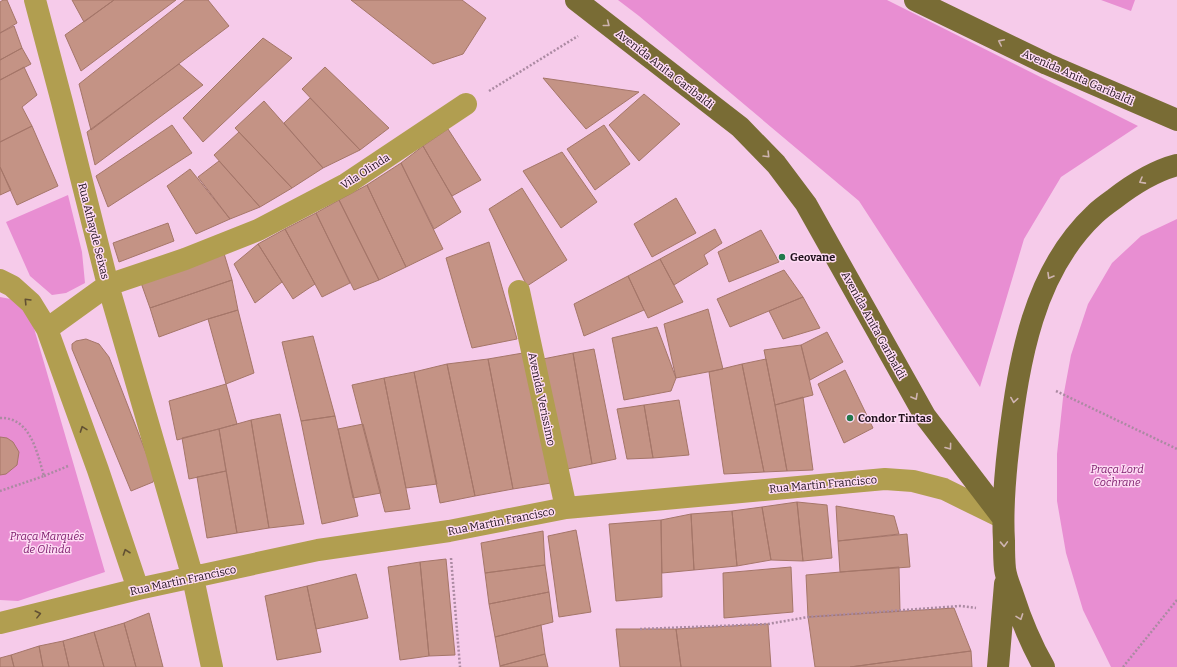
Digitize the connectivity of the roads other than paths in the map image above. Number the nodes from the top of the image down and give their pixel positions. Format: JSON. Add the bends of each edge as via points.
{"nodes":[{"id":1,"x":34,"y":0,"type":"edge"},
{"id":2,"x":576,"y":0,"type":"edge"},
{"id":3,"x":915,"y":0,"type":"edge"},
{"id":4,"x":466,"y":104,"type":"road end"},
{"id":5,"x":1177,"y":120,"type":"edge"},
{"id":6,"x":1177,"y":165,"type":"edge"},
{"id":7,"x":0,"y":280,"type":"edge"},
{"id":8,"x":108,"y":285,"type":"junction"},
{"id":9,"x":519,"y":291,"type":"dead end"},
{"id":10,"x":47,"y":329,"type":"junction"},
{"id":11,"x":566,"y":508,"type":"junction"},
{"id":12,"x":1003,"y":518,"type":"junction"},
{"id":13,"x":1006,"y":575,"type":"junction"},
{"id":14,"x":193,"y":578,"type":"junction"},
{"id":15,"x":138,"y":589,"type":"junction"},
{"id":16,"x":0,"y":623,"type":"edge"},
{"id":17,"x":212,"y":667,"type":"edge"},
{"id":18,"x":998,"y":667,"type":"edge"},
{"id":19,"x":1044,"y":667,"type":"edge"}],
"edges":[{"from":1,"to":8,"type":"street","name":"Rua Athayde Seixas"},
{"from":2,"to":12,"type":"main road","name":"Avenida Anita Garibaldi","one_way":true,"via":[[740,128],[776,164],[806,204],[925,416]]},
{"from":5,"to":3,"type":"main road","name":"Avenida Anita Garibaldi","one_way":true,"via":[[1047,64]]},
{"from":4,"to":8,"type":"street","name":"Vila Olinda","via":[[346,184],[258,230],[185,259]]},
{"from":6,"to":12,"type":"main road","one_way":true,"via":[[1164,168],[1127,188],[1095,214],[1070,242],[1046,282],[1029,328],[1021,363],[1007,456]]},
{"from":10,"to":7,"type":"street","one_way":true,"via":[[30,303],[12,286]]},
{"from":8,"to":10,"type":"street","name":"Rua Athayde Seixas"},
{"from":8,"to":14,"type":"street"},
{"from":9,"to":11,"type":"street","name":"Avenida Verissimo"},
{"from":15,"to":10,"type":"street","one_way":true},
{"from":11,"to":12,"type":"street","name":"Rua Martin Francisco","via":[[885,479],[913,481],[944,489]]},
{"from":11,"to":14,"type":"street","name":"Rua Martin Francisco","via":[[449,531],[318,550]]},
{"from":12,"to":13,"type":"main road","one_way":true},
{"from":13,"to":18,"type":"main road"},
{"from":13,"to":19,"type":"main road","one_way":true,"via":[[1021,620]]},
{"from":14,"to":15,"type":"street","name":"Rua Martin Francisco"},
{"from":14,"to":17,"type":"street"},
{"from":16,"to":15,"type":"street","name":"Rua Martin Francisco","one_way":true}]}
